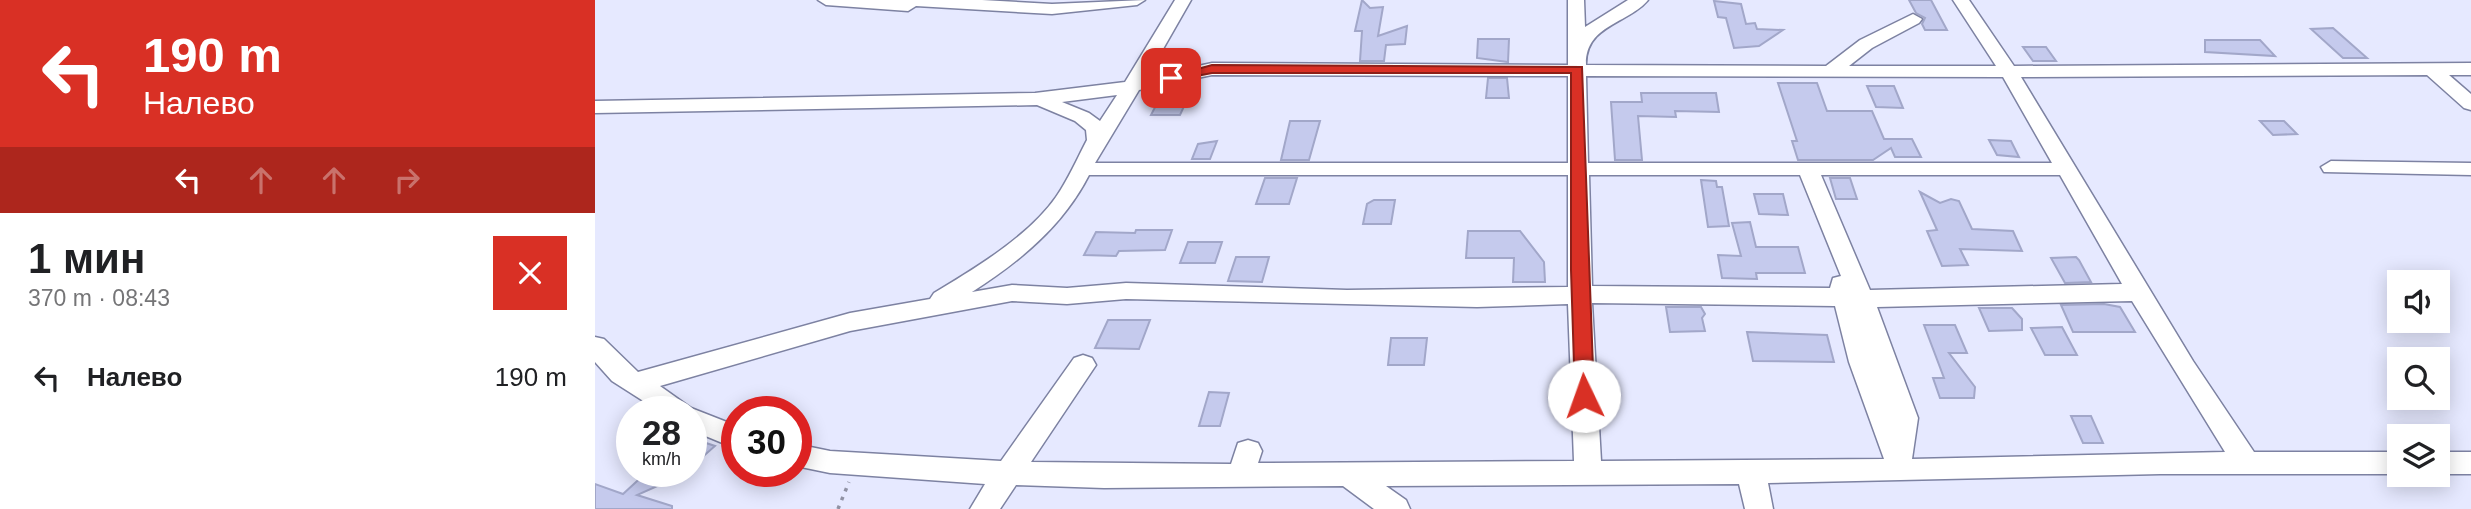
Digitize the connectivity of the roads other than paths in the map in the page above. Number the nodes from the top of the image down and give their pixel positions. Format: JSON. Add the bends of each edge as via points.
{"nodes":[{"id":1,"x":826,"y":0,"type":"edge"},
{"id":2,"x":892,"y":0,"type":"edge"},
{"id":3,"x":1137,"y":0,"type":"edge"},
{"id":4,"x":1183,"y":0,"type":"edge"},
{"id":5,"x":1576,"y":0,"type":"edge"},
{"id":6,"x":1640,"y":0,"type":"edge"},
{"id":7,"x":1961,"y":0,"type":"edge"},
{"id":8,"x":949,"y":4,"type":"junction"},
{"id":9,"x":1913,"y":19,"type":"dead end"},
{"id":10,"x":1155,"y":51,"type":"junction"},
{"id":11,"x":1577,"y":61,"type":"junction"},
{"id":12,"x":2431,"y":69,"type":"junction"},
{"id":13,"x":2471,"y":69,"type":"edge"},
{"id":14,"x":1832,"y":70,"type":"junction"},
{"id":15,"x":2009,"y":72,"type":"junction"},
{"id":16,"x":1133,"y":87,"type":"junction"},
{"id":17,"x":1077,"y":96,"type":"junction"},
{"id":18,"x":1035,"y":99,"type":"junction"},
{"id":19,"x":2471,"y":104,"type":"edge"},
{"id":20,"x":595,"y":107,"type":"edge"},
{"id":21,"x":1097,"y":140,"type":"junction"},
{"id":22,"x":2331,"y":167,"type":"dead end"},
{"id":23,"x":1084,"y":169,"type":"junction"},
{"id":24,"x":2067,"y":169,"type":"junction"},
{"id":25,"x":2471,"y":169,"type":"edge"},
{"id":26,"x":1577,"y":170,"type":"junction"},
{"id":27,"x":1809,"y":171,"type":"junction"},
{"id":28,"x":2138,"y":292,"type":"junction"},
{"id":29,"x":1580,"y":295,"type":"junction"},
{"id":30,"x":1852,"y":298,"type":"junction"},
{"id":31,"x":933,"y":307,"type":"junction"},
{"id":32,"x":595,"y":346,"type":"edge"},
{"id":33,"x":1083,"y":365,"type":"dead end"},
{"id":34,"x":635,"y":383,"type":"junction"},
{"id":35,"x":656,"y":396,"type":"edge"},
{"id":36,"x":812,"y":457,"type":"edge"},
{"id":37,"x":2247,"y":463,"type":"junction"},
{"id":38,"x":2387,"y":463,"type":"edge"},
{"id":39,"x":2450,"y":463,"type":"edge"},
{"id":40,"x":2471,"y":463,"type":"edge"},
{"id":41,"x":1900,"y":465,"type":"junction"},
{"id":42,"x":1588,"y":472,"type":"junction"},
{"id":43,"x":1751,"y":472,"type":"junction"},
{"id":44,"x":1348,"y":474,"type":"junction"},
{"id":45,"x":1007,"y":475,"type":"junction"},
{"id":46,"x":984,"y":509,"type":"edge"},
{"id":47,"x":1396,"y":509,"type":"edge"},
{"id":48,"x":1759,"y":509,"type":"edge"}],
"edges":[{"from":1,"to":8,"type":"street","via":[[894,7]]},
{"from":2,"to":8,"type":"street"},
{"from":3,"to":8,"type":"street","via":[[1052,9]]},
{"from":4,"to":10,"type":"street"},
{"from":5,"to":11,"type":"street"},
{"from":6,"to":11,"type":"street","via":[[1593,28]]},
{"from":7,"to":15,"type":"street"},
{"from":9,"to":14,"type":"street","via":[[1866,44]]},
{"from":10,"to":16,"type":"street"},
{"from":10,"to":17,"type":"street"},
{"from":11,"to":14,"type":"street"},
{"from":11,"to":16,"type":"street","via":[[1212,69]]},
{"from":11,"to":26,"type":"street"},
{"from":12,"to":13,"type":"street"},
{"from":12,"to":15,"type":"street"},
{"from":12,"to":19,"type":"street"},
{"from":14,"to":15,"type":"street"},
{"from":15,"to":24,"type":"street"},
{"from":16,"to":17,"type":"street"},
{"from":16,"to":21,"type":"street"},
{"from":17,"to":18,"type":"street"},
{"from":18,"to":20,"type":"street"},
{"from":18,"to":21,"type":"street","via":[[1082,117],[1096,128]]},
{"from":21,"to":23,"type":"street"},
{"from":22,"to":25,"type":"street"},
{"from":23,"to":26,"type":"street"},
{"from":23,"to":31,"type":"street","via":[[1044,224],[989,270]]},
{"from":24,"to":27,"type":"street"},
{"from":24,"to":28,"type":"street"},
{"from":26,"to":27,"type":"street"},
{"from":26,"to":29,"type":"street"},
{"from":27,"to":30,"type":"street","via":[[1835,230]]},
{"from":28,"to":30,"type":"street"},
{"from":28,"to":37,"type":"street"},
{"from":29,"to":30,"type":"street"},
{"from":29,"to":31,"type":"street","via":[[1464,299],[1126,291],[1067,296],[1012,293]]},
{"from":29,"to":42,"type":"street"},
{"from":30,"to":41,"type":"street","via":[[1862,362]]},
{"from":31,"to":34,"type":"street","via":[[850,322]]},
{"from":32,"to":34,"type":"street"},
{"from":33,"to":45,"type":"street"},
{"from":34,"to":35,"type":"street"},
{"from":36,"to":45,"type":"street"},
{"from":37,"to":38,"type":"street"},
{"from":37,"to":41,"type":"street"},
{"from":39,"to":40,"type":"street"},
{"from":41,"to":43,"type":"street"},
{"from":42,"to":43,"type":"street"},
{"from":42,"to":44,"type":"street"},
{"from":43,"to":48,"type":"street"},
{"from":44,"to":45,"type":"street","via":[[1245,463]]},
{"from":44,"to":47,"type":"street"},
{"from":45,"to":46,"type":"street"}]}
